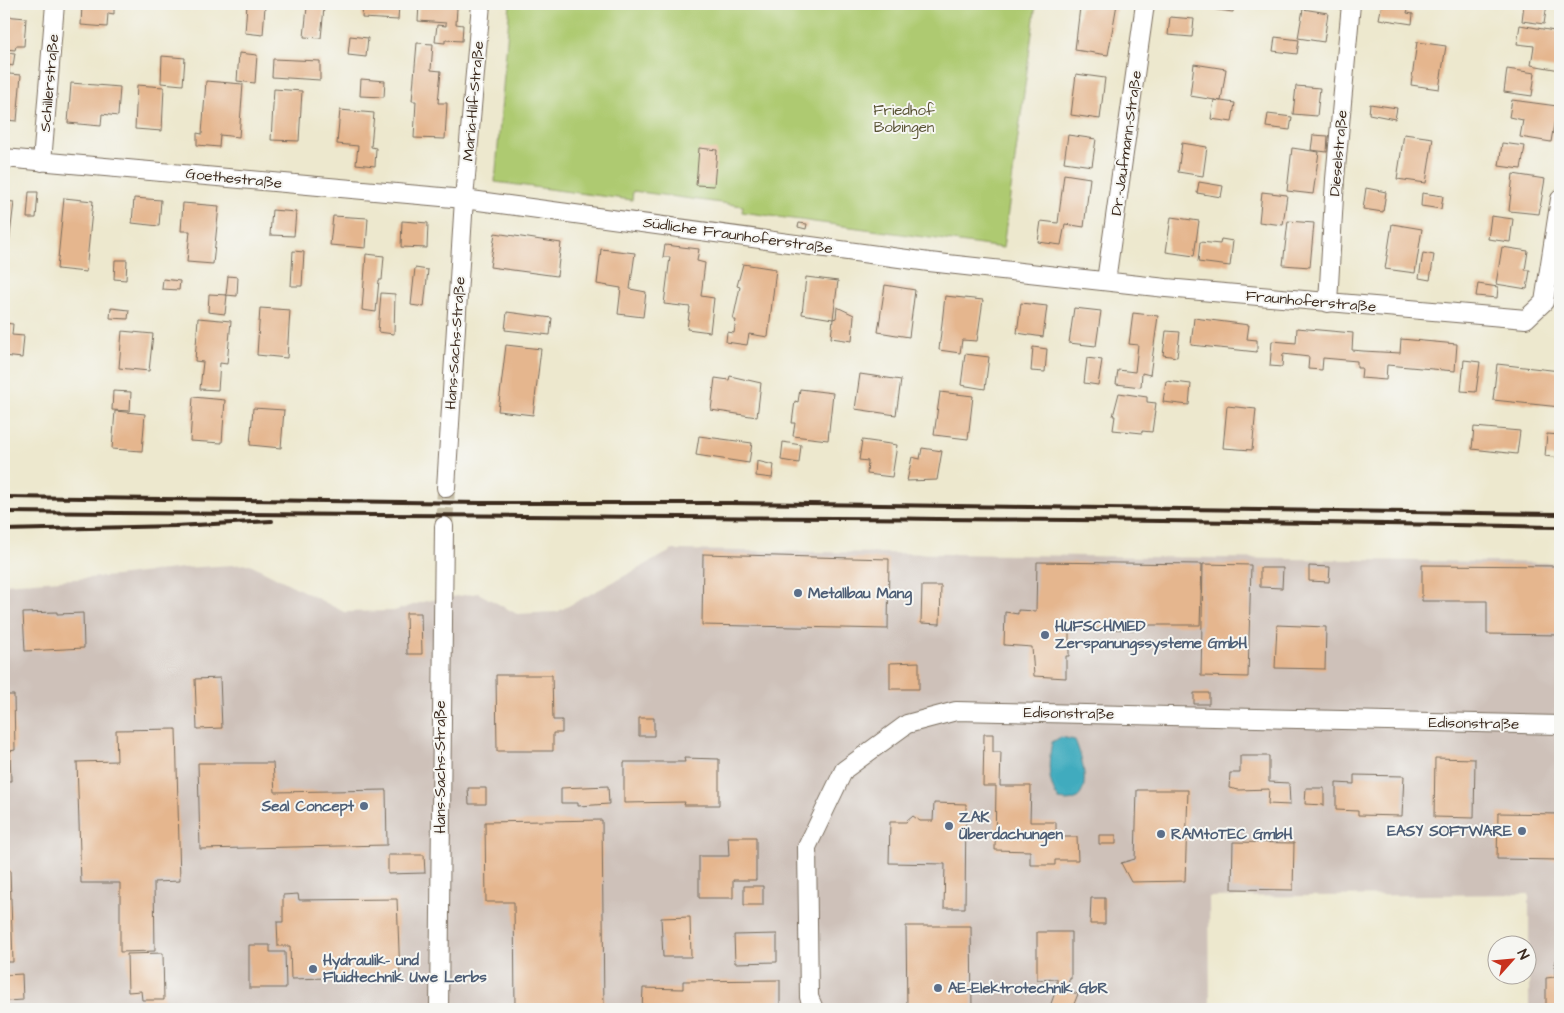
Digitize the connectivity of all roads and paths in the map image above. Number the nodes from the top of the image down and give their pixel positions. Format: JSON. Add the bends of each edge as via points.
{"nodes":[{"id":1,"x":55,"y":4,"type":"edge"},
{"id":2,"x":481,"y":4,"type":"edge"},
{"id":3,"x":1145,"y":4,"type":"edge"},
{"id":4,"x":1351,"y":4,"type":"edge"},
{"id":5,"x":4,"y":158,"type":"edge"},
{"id":6,"x":42,"y":162,"type":"junction"},
{"id":7,"x":464,"y":199,"type":"junction"},
{"id":8,"x":1560,"y":199,"type":"edge"},
{"id":9,"x":1556,"y":251,"type":"edge"},
{"id":10,"x":1012,"y":271,"type":"joint"},
{"id":11,"x":1106,"y":281,"type":"junction"},
{"id":12,"x":1328,"y":303,"type":"junction"},
{"id":13,"x":446,"y":488,"type":"tunnel mouth"},
{"id":14,"x":444,"y":526,"type":"tunnel mouth"},
{"id":15,"x":1560,"y":725,"type":"edge"},
{"id":16,"x":439,"y":1009,"type":"edge"},
{"id":17,"x":814,"y":1009,"type":"edge"}],
"edges":[{"from":1,"to":6,"type":"street","name":"Schillerstraße"},
{"from":2,"to":7,"type":"street","name":"Maria-Hilf-Straße"},
{"from":3,"to":11,"type":"street","name":"Dr.-Jaufmann-Straße"},
{"from":4,"to":12,"type":"street","name":"Dieselstraße","via":[[1335,179]]},
{"from":5,"to":6,"type":"street","name":"Goethestraße"},
{"from":6,"to":7,"type":"street","name":"Goethestraße"},
{"from":7,"to":10,"type":"street","name":"Südliche Fraunhoferstraße"},
{"from":7,"to":13,"type":"street","name":"Hans-Sachs-Straße"},
{"from":8,"to":9,"type":"street","name":"Fraunhoferstraße"},
{"from":9,"to":12,"type":"street","name":"Fraunhoferstraße","via":[[1544,302],[1526,319]]},
{"from":10,"to":11,"type":"street","name":"Fraunhoferstraße"},
{"from":11,"to":12,"type":"street","name":"Fraunhoferstraße"},
{"from":14,"to":16,"type":"street","name":"Hans-Sachs-Straße"},
{"from":15,"to":17,"type":"street","name":"Edisonstraße","via":[[965,711],[908,724],[844,770],[806,846],[809,997]]}]}
